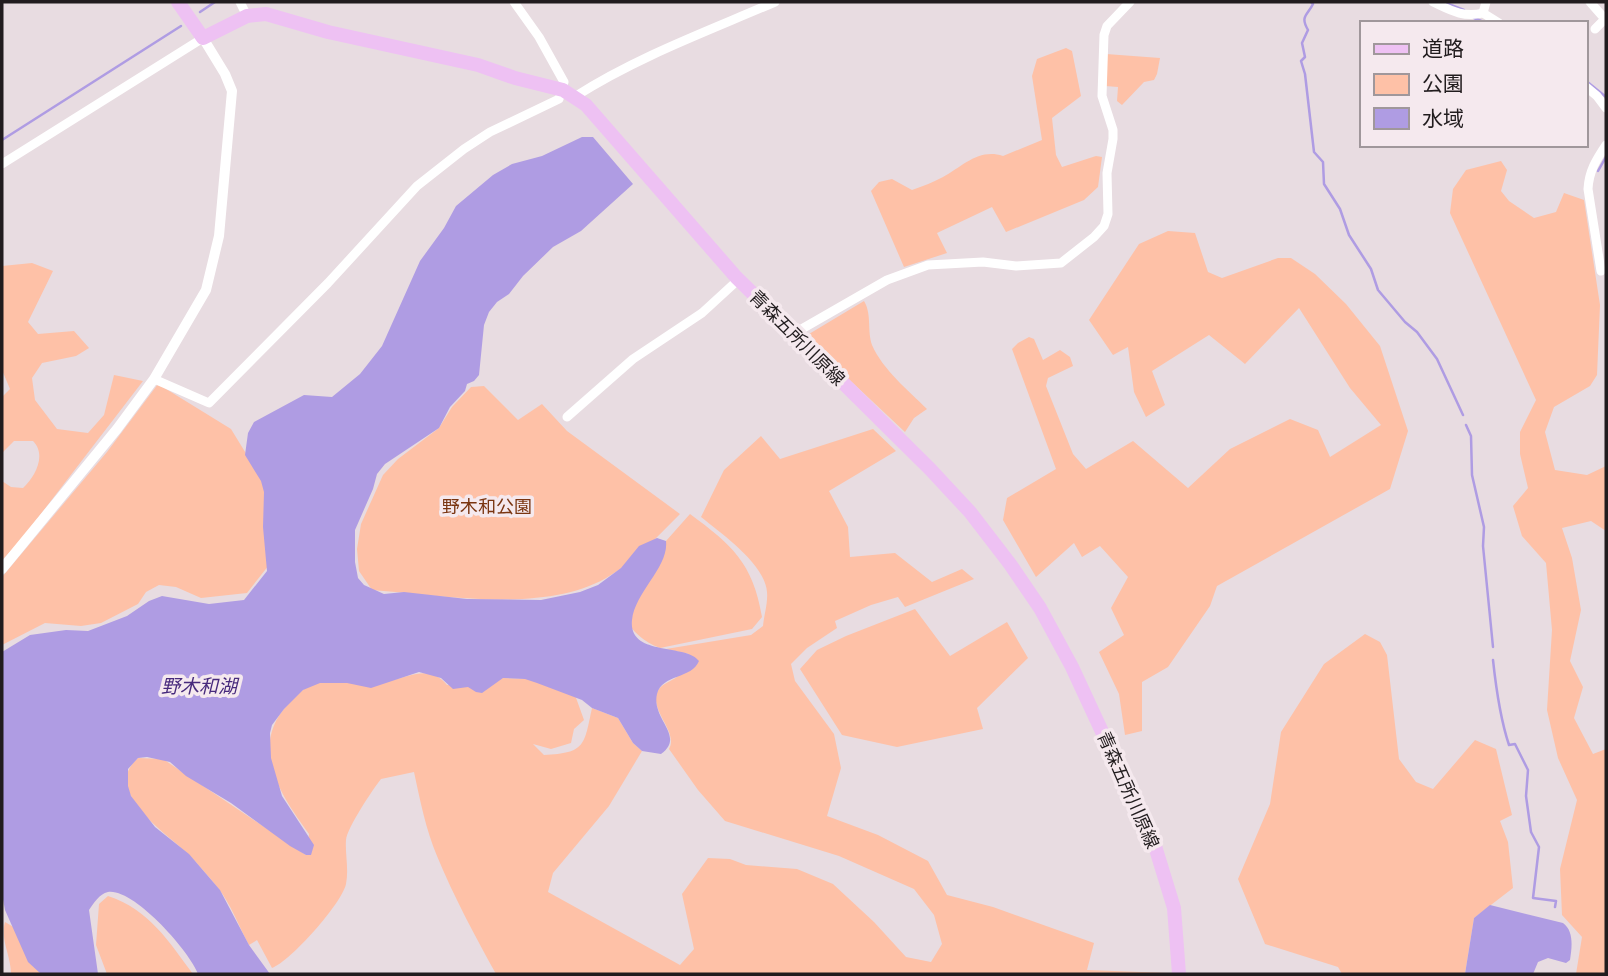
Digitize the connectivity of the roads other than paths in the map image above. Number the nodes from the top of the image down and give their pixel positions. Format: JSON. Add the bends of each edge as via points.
{"nodes":[{"id":1,"x":178,"y":2,"type":"edge"},
{"id":2,"x":240,"y":2,"type":"edge"},
{"id":3,"x":514,"y":2,"type":"edge"},
{"id":4,"x":775,"y":2,"type":"edge"},
{"id":5,"x":1130,"y":2,"type":"edge"},
{"id":6,"x":1433,"y":2,"type":"edge"},
{"id":7,"x":1486,"y":2,"type":"edge"},
{"id":8,"x":1590,"y":2,"type":"edge"},
{"id":9,"x":1483,"y":13,"type":"junction"},
{"id":10,"x":247,"y":16,"type":"junction"},
{"id":11,"x":1496,"y":21,"type":"edge"},
{"id":12,"x":1595,"y":29,"type":"dead end"},
{"id":13,"x":203,"y":38,"type":"junction"},
{"id":14,"x":1587,"y":88,"type":"edge"},
{"id":15,"x":569,"y":93,"type":"junction"},
{"id":16,"x":1606,"y":108,"type":"edge"},
{"id":17,"x":1606,"y":145,"type":"edge"},
{"id":18,"x":2,"y":164,"type":"edge"},
{"id":19,"x":1601,"y":271,"type":"dead end"},
{"id":20,"x":738,"y":280,"type":"junction"},
{"id":21,"x":793,"y":334,"type":"junction"},
{"id":22,"x":153,"y":379,"type":"junction"},
{"id":23,"x":567,"y":417,"type":"dead end"},
{"id":24,"x":2,"y":569,"type":"edge"},
{"id":25,"x":1179,"y":974,"type":"edge"}],
"edges":[{"from":1,"to":13,"type":"main road"},
{"from":2,"to":10,"type":"street"},
{"from":3,"to":15,"type":"street"},
{"from":4,"to":15,"type":"street"},
{"from":5,"to":21,"type":"street","via":[[1104,34],[1102,96],[1113,139],[1107,173],[1108,214],[1094,237],[1061,263],[928,265],[887,280]]},
{"from":6,"to":9,"type":"street","via":[[1469,16]]},
{"from":7,"to":9,"type":"street"},
{"from":8,"to":12,"type":"street","via":[[1605,19]]},
{"from":9,"to":11,"type":"street"},
{"from":10,"to":13,"type":"main road"},
{"from":10,"to":15,"type":"main road","via":[[266,14],[478,65]]},
{"from":13,"to":18,"type":"street"},
{"from":13,"to":22,"type":"street","via":[[232,91],[219,236],[206,290]]},
{"from":14,"to":16,"type":"street"},
{"from":15,"to":20,"type":"main road","name":"青森五所川原線","via":[[608,127]]},
{"from":15,"to":22,"type":"street","via":[[490,132],[417,186],[209,403]]},
{"from":17,"to":19,"type":"street","via":[[1588,177]]},
{"from":20,"to":21,"type":"main road","name":"青森五所川原線"},
{"from":20,"to":23,"type":"street","via":[[702,313],[633,359]]},
{"from":21,"to":25,"type":"main road","name":"青森五所川原線","via":[[970,512],[1040,608],[1155,846],[1174,908]]},
{"from":22,"to":24,"type":"street"}]}
